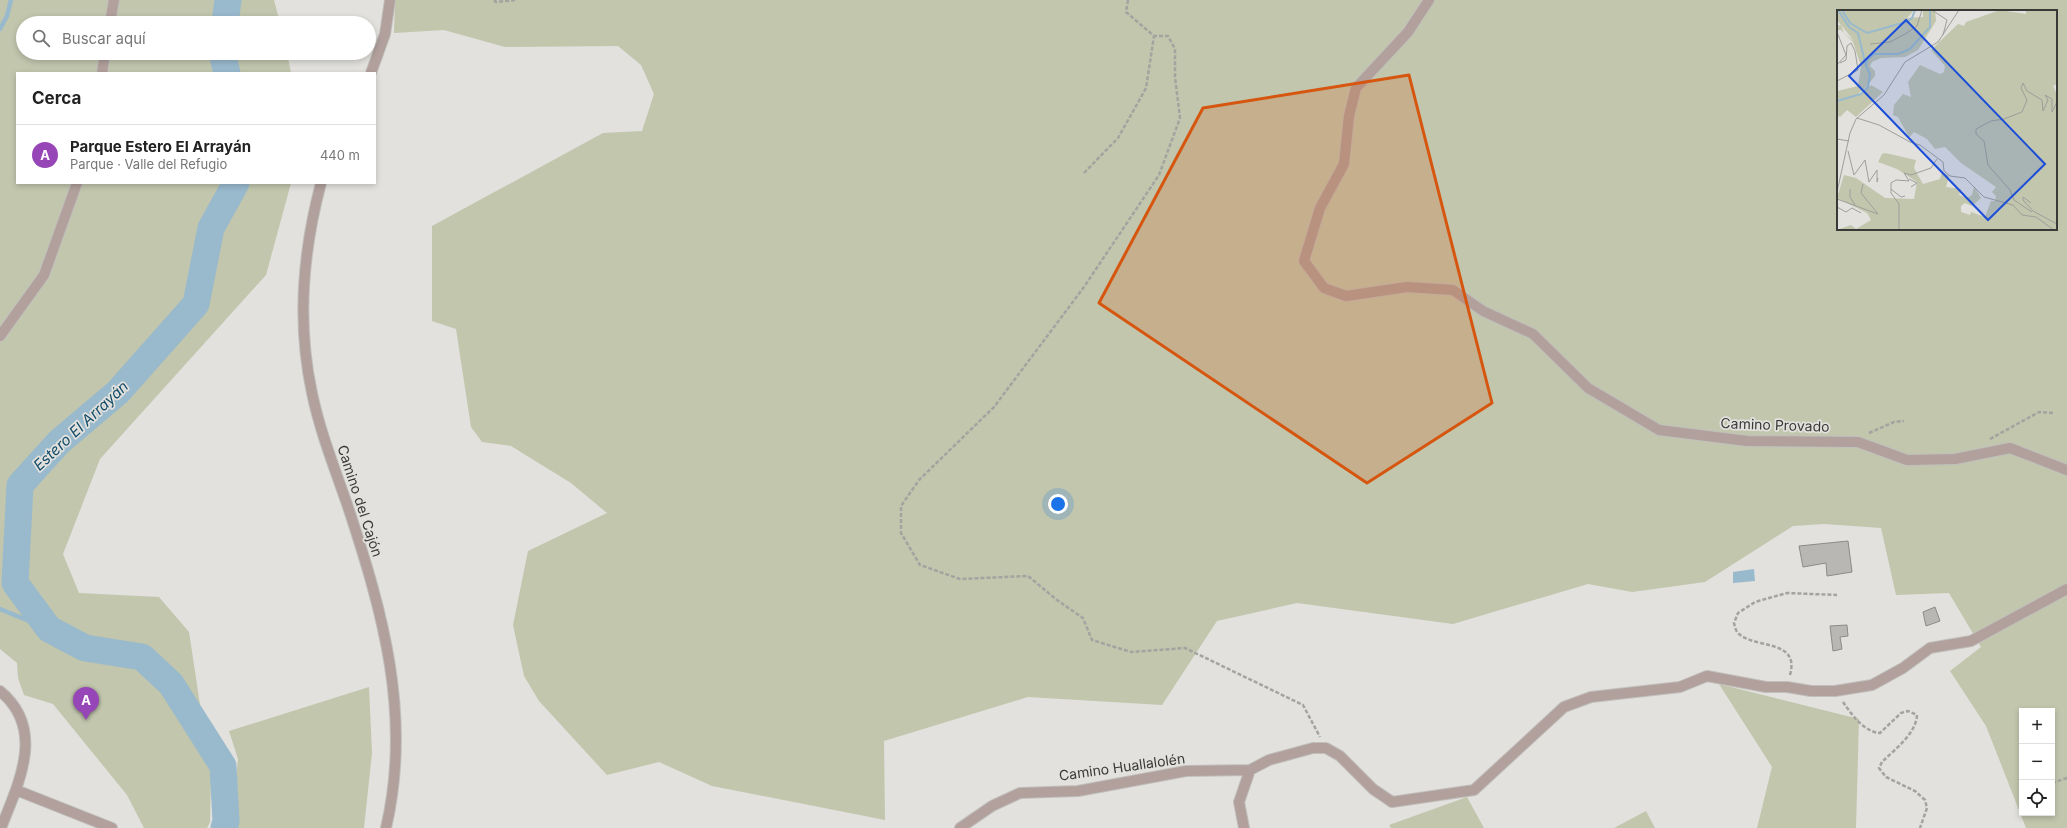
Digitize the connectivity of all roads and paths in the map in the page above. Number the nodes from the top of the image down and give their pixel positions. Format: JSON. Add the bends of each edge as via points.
{"nodes":[{"id":1,"x":114,"y":0,"type":"edge"},
{"id":2,"x":390,"y":0,"type":"edge"},
{"id":3,"x":494,"y":0,"type":"edge"},
{"id":4,"x":516,"y":0,"type":"edge"},
{"id":5,"x":1128,"y":0,"type":"edge"},
{"id":6,"x":1429,"y":0,"type":"edge"},
{"id":7,"x":111,"y":16,"type":"edge"},
{"id":8,"x":1154,"y":36,"type":"junction"},
{"id":9,"x":376,"y":59,"type":"edge"},
{"id":10,"x":104,"y":60,"type":"edge"},
{"id":11,"x":376,"y":60,"type":"edge"},
{"id":12,"x":102,"y":72,"type":"edge"},
{"id":13,"x":371,"y":72,"type":"edge"},
{"id":14,"x":1084,"y":173,"type":"dead end"},
{"id":15,"x":77,"y":184,"type":"edge"},
{"id":16,"x":321,"y":184,"type":"edge"},
{"id":17,"x":0,"y":336,"type":"edge"},
{"id":18,"x":2053,"y":414,"type":"dead end"},
{"id":19,"x":1904,"y":421,"type":"dead end"},
{"id":20,"x":1985,"y":441,"type":"dead end"},
{"id":21,"x":1858,"y":442,"type":"junction"},
{"id":22,"x":2067,"y":470,"type":"edge"},
{"id":23,"x":2067,"y":589,"type":"edge"},
{"id":24,"x":1837,"y":595,"type":"dead end"},
{"id":25,"x":1787,"y":687,"type":"junction"},
{"id":26,"x":0,"y":691,"type":"edge"},
{"id":27,"x":1835,"y":691,"type":"junction"},
{"id":28,"x":1326,"y":748,"type":"junction"},
{"id":29,"x":1250,"y":770,"type":"junction"},
{"id":30,"x":2067,"y":778,"type":"edge"},
{"id":31,"x":2055,"y":782,"type":"edge"},
{"id":32,"x":16,"y":790,"type":"junction"},
{"id":33,"x":2,"y":828,"type":"edge"},
{"id":34,"x":112,"y":828,"type":"edge"},
{"id":35,"x":386,"y":828,"type":"edge"},
{"id":36,"x":960,"y":828,"type":"edge"},
{"id":37,"x":1244,"y":828,"type":"edge"},
{"id":38,"x":1920,"y":828,"type":"edge"}],
"edges":[{"from":1,"to":7,"type":"street"},
{"from":2,"to":9,"type":"street","via":[[385,34]]},
{"from":3,"to":4,"type":"path"},
{"from":5,"to":8,"type":"path","via":[[1126,12]]},
{"from":6,"to":21,"type":"street","name":"Camino Provado","via":[[1408,32],[1356,88],[1349,116],[1344,164],[1320,208],[1304,261],[1324,288],[1346,296],[1407,287],[1453,290],[1483,311],[1533,334],[1588,388],[1659,430],[1746,441]]},
{"from":8,"to":14,"type":"path","via":[[1146,88],[1118,138]]},
{"from":8,"to":28,"type":"path","via":[[1168,36],[1176,49],[1175,77],[1180,118],[1159,175],[1084,287],[994,407],[919,480],[901,506],[901,533],[920,565],[960,579],[1028,576],[1083,618],[1092,640],[1131,652],[1185,648],[1303,705]]},
{"from":10,"to":12,"type":"street"},
{"from":11,"to":13,"type":"street"},
{"from":15,"to":17,"type":"street","via":[[44,275]]},
{"from":16,"to":35,"type":"street","name":"Camino del Cajón","via":[[307,255],[303,314],[305,343],[317,416],[364,559],[391,672],[396,713],[397,755]]},
{"from":18,"to":20,"type":"path","via":[[2039,412]]},
{"from":19,"to":21,"type":"path","via":[[1881,426]]},
{"from":21,"to":22,"type":"street","name":"Camino Provado","via":[[1907,460],[1955,459],[2010,448]]},
{"from":23,"to":27,"type":"street","via":[[1971,640],[1930,648],[1903,668],[1872,685]]},
{"from":24,"to":25,"type":"path","via":[[1787,593],[1754,602],[1738,613],[1734,623],[1737,633],[1749,641],[1785,651],[1791,660],[1792,669]]},
{"from":25,"to":27,"type":"street"},
{"from":25,"to":28,"type":"street","via":[[1766,687],[1707,676],[1680,687],[1591,697],[1564,707],[1474,790],[1392,802],[1373,789],[1340,756]]},
{"from":26,"to":32,"type":"street","via":[[15,706],[26,734],[26,752]]},
{"from":27,"to":38,"type":"path","via":[[1859,722],[1872,732],[1880,732],[1901,713],[1908,711],[1917,715],[1916,724],[1882,762],[1880,768],[1886,778],[1915,790],[1925,800],[1927,808]]},
{"from":28,"to":29,"type":"street","name":"Camino Huallalolén","via":[[1313,748],[1269,760]]},
{"from":29,"to":36,"type":"street","name":"Camino Huallalolén","via":[[1186,771],[1078,791],[1020,793],[992,806]]},
{"from":29,"to":37,"type":"street","via":[[1239,802]]},
{"from":30,"to":31,"type":"path"},
{"from":32,"to":33,"type":"street"},
{"from":32,"to":34,"type":"street"}]}
